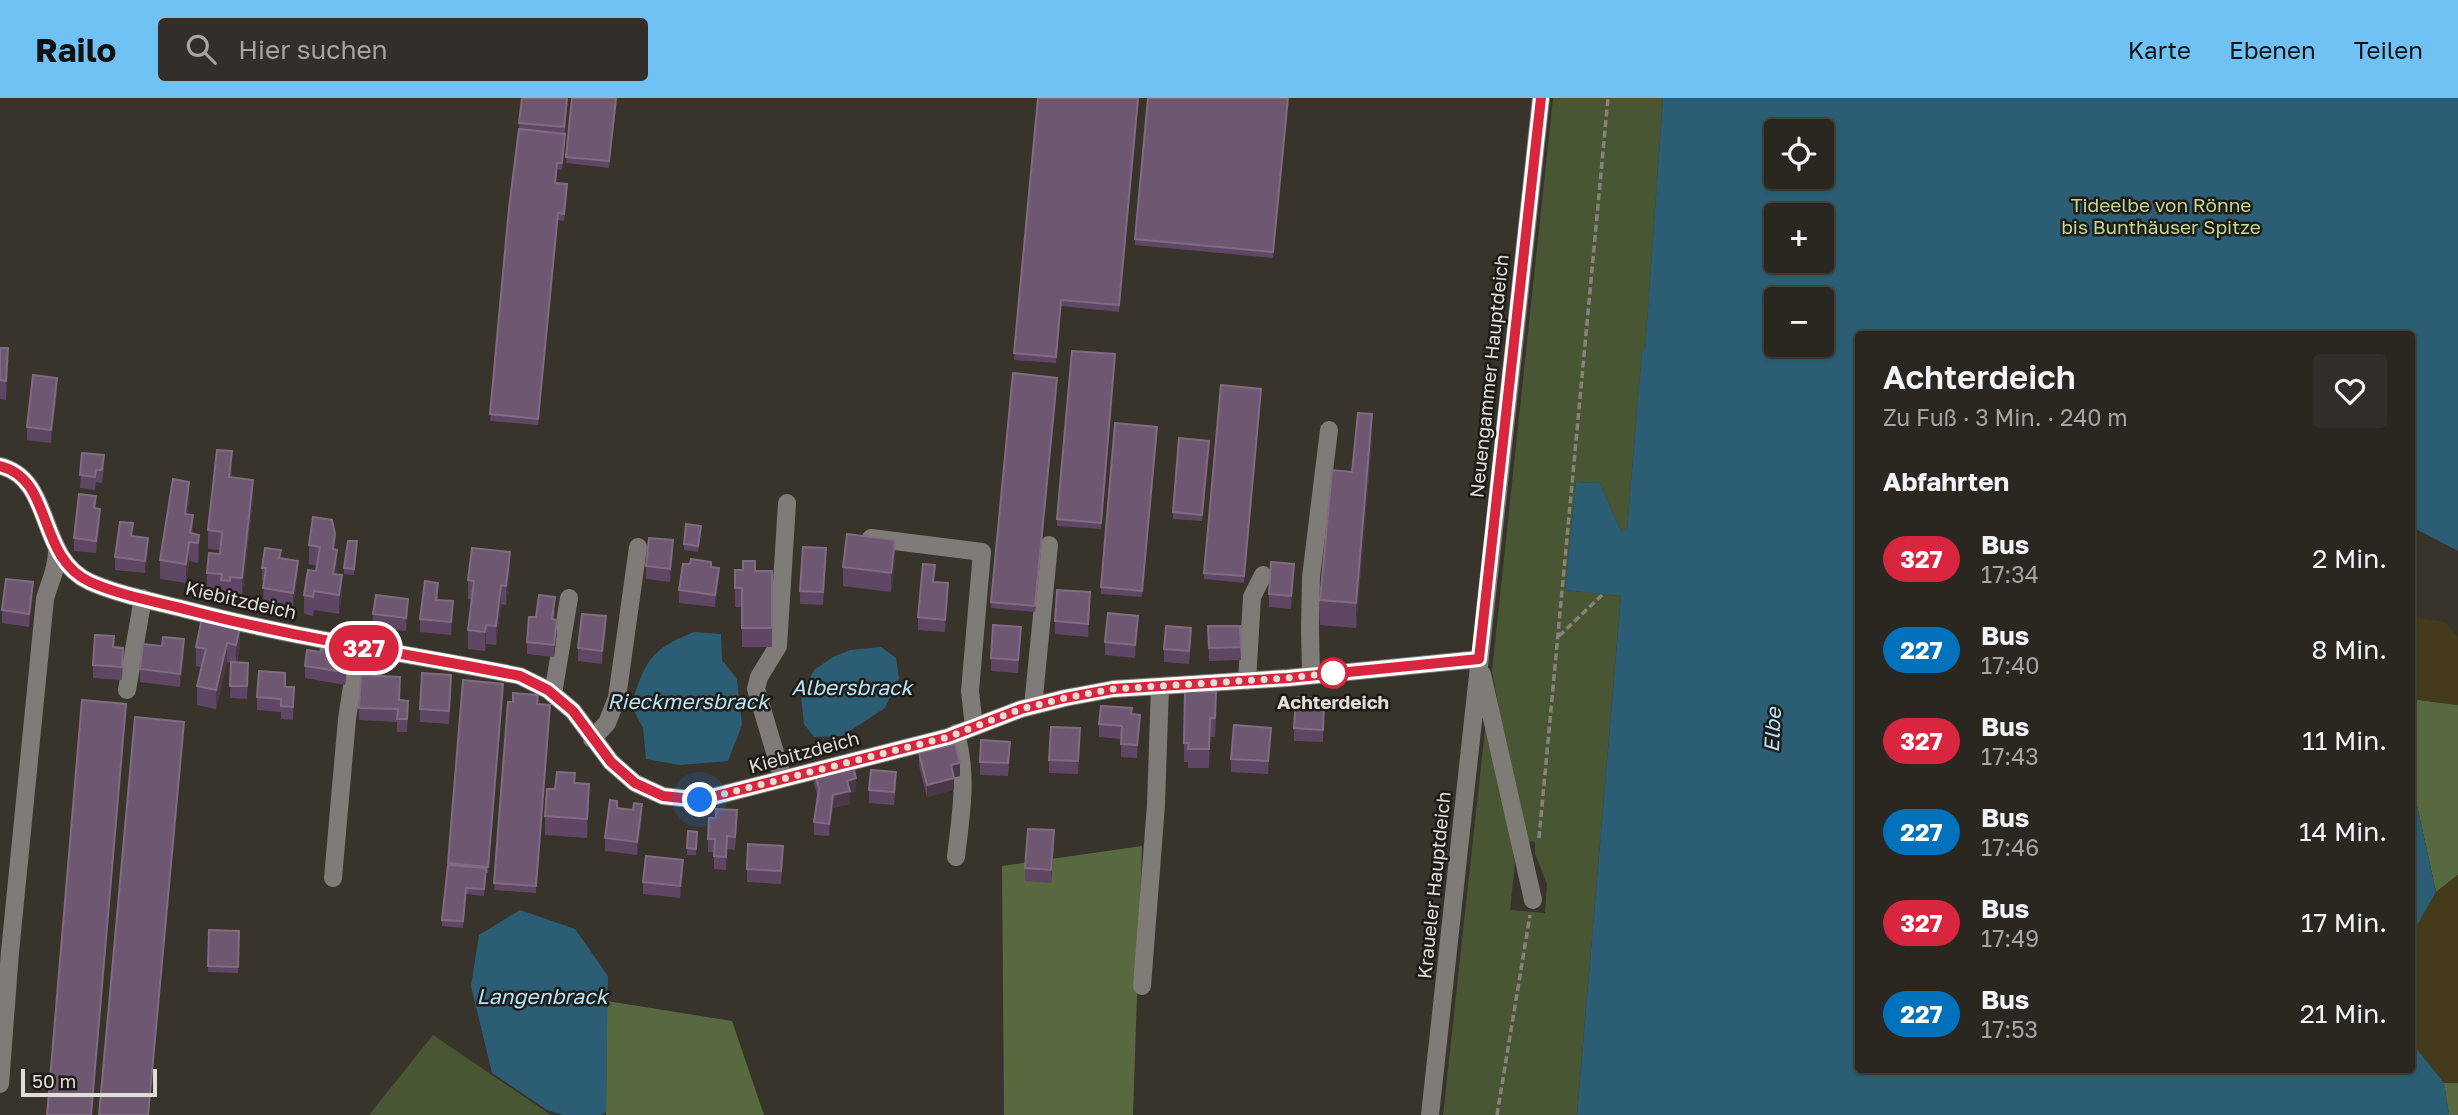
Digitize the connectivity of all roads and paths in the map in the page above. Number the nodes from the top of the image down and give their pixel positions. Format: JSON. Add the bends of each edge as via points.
{"nodes":[{"id":1,"x":1541,"y":98,"type":"edge"},
{"id":2,"x":1608,"y":98,"type":"edge"},
{"id":3,"x":1329,"y":430,"type":"dead end"},
{"id":4,"x":0,"y":466,"type":"edge"},
{"id":5,"x":787,"y":503,"type":"dead end"},
{"id":6,"x":868,"y":537,"type":"edge"},
{"id":7,"x":1049,"y":545,"type":"dead end"},
{"id":8,"x":638,"y":547,"type":"dead end"},
{"id":9,"x":57,"y":552,"type":"junction"},
{"id":10,"x":1263,"y":575,"type":"dead end"},
{"id":11,"x":1603,"y":594,"type":"dead end"},
{"id":12,"x":143,"y":598,"type":"junction"},
{"id":13,"x":569,"y":598,"type":"dead end"},
{"id":14,"x":1558,"y":637,"type":"junction"},
{"id":15,"x":358,"y":647,"type":"junction"},
{"id":16,"x":1479,"y":660,"type":"junction"},
{"id":17,"x":1311,"y":675,"type":"junction"},
{"id":18,"x":1247,"y":681,"type":"junction"},
{"id":19,"x":1160,"y":686,"type":"junction"},
{"id":20,"x":127,"y":690,"type":"dead end"},
{"id":21,"x":553,"y":694,"type":"junction"},
{"id":22,"x":1032,"y":706,"type":"junction"},
{"id":23,"x":974,"y":727,"type":"junction"},
{"id":24,"x":956,"y":733,"type":"junction"},
{"id":25,"x":592,"y":739,"type":"junction"},
{"id":26,"x":783,"y":779,"type":"junction"},
{"id":27,"x":1538,"y":844,"type":"dead end"},
{"id":28,"x":956,"y":857,"type":"dead end"},
{"id":29,"x":333,"y":878,"type":"dead end"},
{"id":30,"x":1533,"y":900,"type":"joint"},
{"id":31,"x":1142,"y":986,"type":"dead end"},
{"id":32,"x":0,"y":1084,"type":"edge"},
{"id":33,"x":1430,"y":1115,"type":"edge"},
{"id":34,"x":1497,"y":1115,"type":"edge"}],
"edges":[{"from":1,"to":16,"type":"street","name":"Neuengammer Hauptdeich"},
{"from":2,"to":14,"type":"path"},
{"from":3,"to":17,"type":"street","via":[[1311,577]]},
{"from":4,"to":9,"type":"street","name":"Kiebitzdeich","via":[[25,480],[38,500]]},
{"from":5,"to":26,"type":"street","via":[[778,646],[756,689]]},
{"from":6,"to":23,"type":"street","via":[[982,552],[970,691]]},
{"from":7,"to":22,"type":"street"},
{"from":8,"to":25,"type":"street","via":[[617,698],[607,723]]},
{"from":9,"to":12,"type":"street","name":"Kiebitzdeich","via":[[87,581]]},
{"from":9,"to":32,"type":"street","via":[[56,572],[46,599]]},
{"from":10,"to":18,"type":"street","via":[[1252,597]]},
{"from":11,"to":14,"type":"path"},
{"from":12,"to":15,"type":"street","name":"Kiebitzdeich"},
{"from":12,"to":20,"type":"street"},
{"from":13,"to":21,"type":"street"},
{"from":14,"to":27,"type":"path"},
{"from":15,"to":21,"type":"street","name":"Kiebitzdeich","via":[[520,676]]},
{"from":15,"to":29,"type":"street"},
{"from":16,"to":17,"type":"street","name":"Kiebitzdeich"},
{"from":16,"to":30,"type":"street"},
{"from":16,"to":33,"type":"street","name":"Kraueler Hauptdeich"},
{"from":17,"to":18,"type":"street","name":"Kiebitzdeich"},
{"from":18,"to":19,"type":"street","name":"Kiebitzdeich"},
{"from":19,"to":22,"type":"street","name":"Kiebitzdeich","via":[[1113,689]]},
{"from":19,"to":31,"type":"street"},
{"from":21,"to":25,"type":"street","name":"Kiebitzdeich","via":[[573,711]]},
{"from":22,"to":23,"type":"street","name":"Kiebitzdeich"},
{"from":23,"to":24,"type":"street","name":"Kiebitzdeich"},
{"from":24,"to":26,"type":"street","name":"Kiebitzdeich"},
{"from":24,"to":28,"type":"street","via":[[964,779]]},
{"from":25,"to":26,"type":"street","name":"Kiebitzdeich","via":[[635,783],[663,796],[700,800]]},
{"from":30,"to":34,"type":"path"}]}
